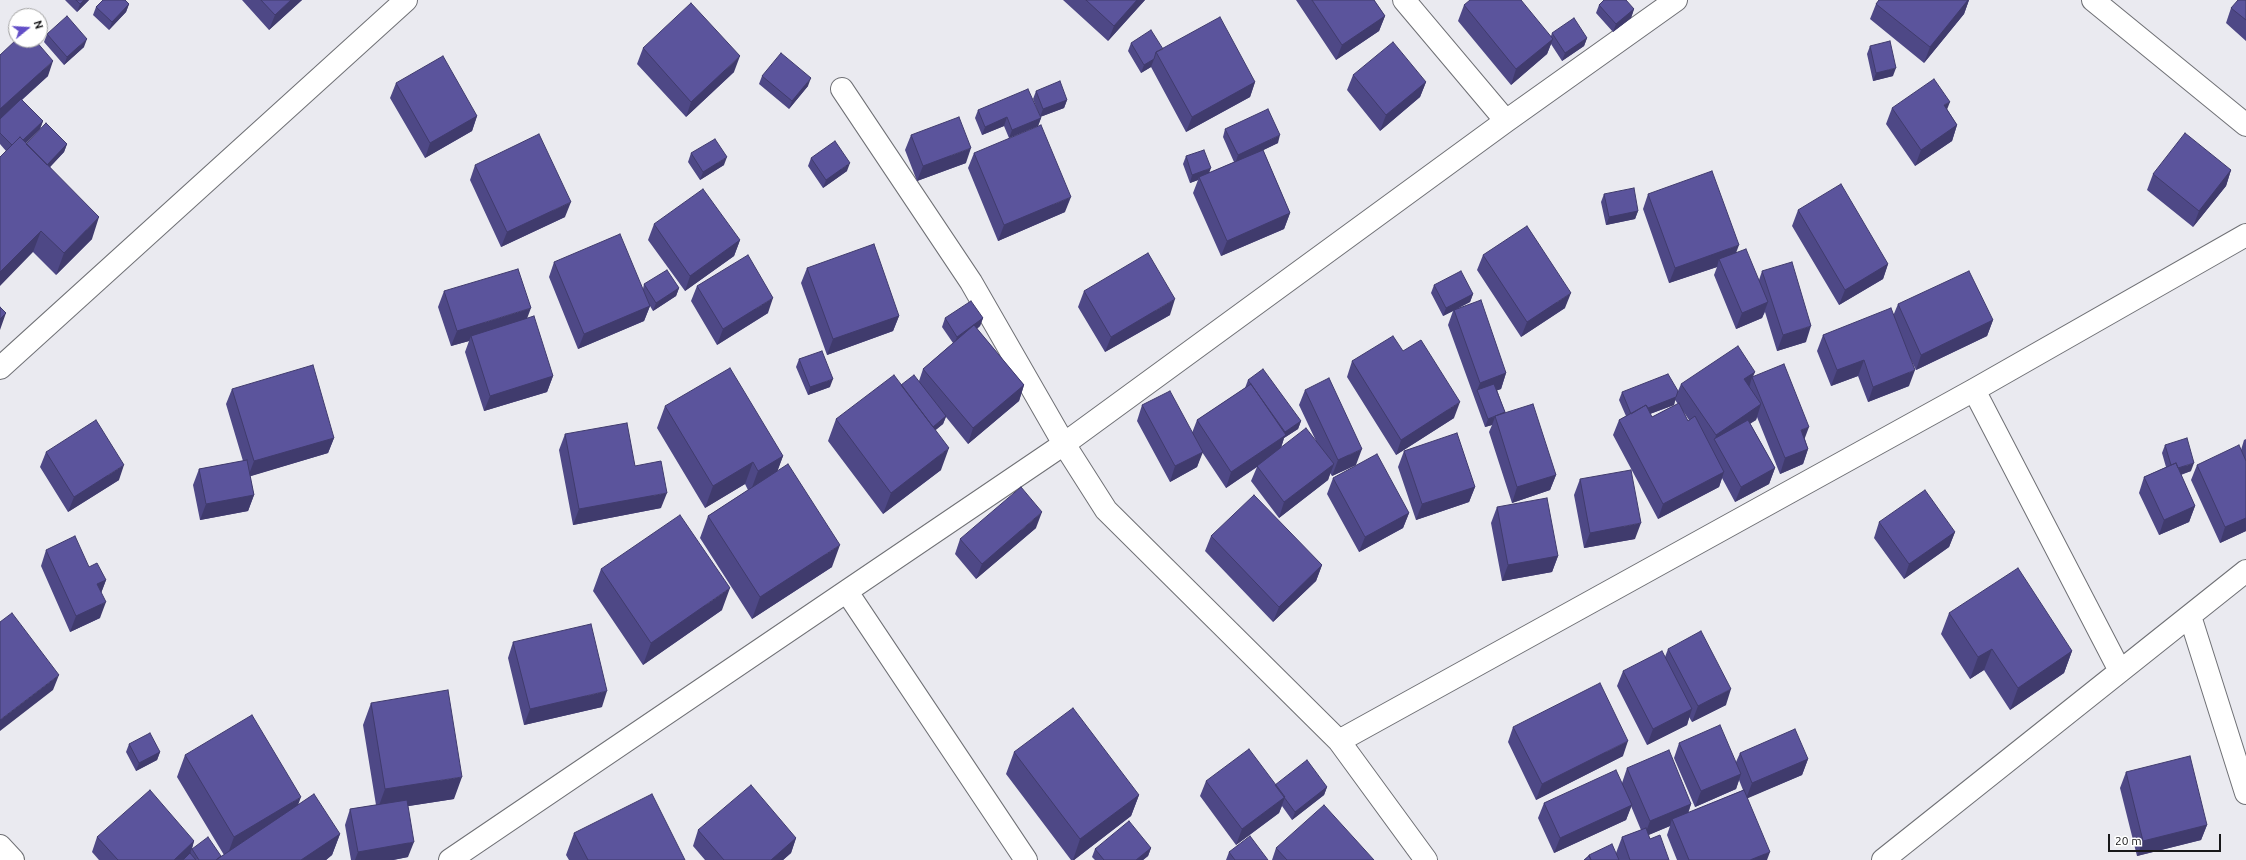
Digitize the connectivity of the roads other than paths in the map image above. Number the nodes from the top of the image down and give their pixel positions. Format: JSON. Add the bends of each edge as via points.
{"nodes":[{"id":1,"x":406,"y":0,"type":"edge"},
{"id":2,"x":1404,"y":0,"type":"edge"},
{"id":3,"x":1676,"y":0,"type":"edge"},
{"id":4,"x":2093,"y":0,"type":"edge"},
{"id":5,"x":842,"y":89,"type":"dead end"},
{"id":6,"x":1506,"y":121,"type":"junction"},
{"id":7,"x":2246,"y":125,"type":"edge"},
{"id":8,"x":2246,"y":235,"type":"edge"},
{"id":9,"x":0,"y":368,"type":"edge"},
{"id":10,"x":1974,"y":390,"type":"junction"},
{"id":11,"x":1064,"y":444,"type":"junction"},
{"id":12,"x":2246,"y":571,"type":"edge"},
{"id":13,"x":846,"y":592,"type":"junction"},
{"id":14,"x":2190,"y":616,"type":"junction"},
{"id":15,"x":2120,"y":671,"type":"junction"},
{"id":16,"x":1339,"y":741,"type":"junction"},
{"id":17,"x":2246,"y":793,"type":"edge"},
{"id":18,"x":0,"y":846,"type":"edge"},
{"id":19,"x":13,"y":860,"type":"edge"},
{"id":20,"x":450,"y":860,"type":"edge"},
{"id":21,"x":1026,"y":860,"type":"edge"},
{"id":22,"x":1426,"y":860,"type":"edge"},
{"id":23,"x":1883,"y":860,"type":"edge"}],
"edges":[{"from":1,"to":9,"type":"street"},
{"from":2,"to":6,"type":"street"},
{"from":3,"to":6,"type":"street"},
{"from":4,"to":7,"type":"street"},
{"from":5,"to":11,"type":"street","via":[[971,282]]},
{"from":6,"to":11,"type":"street"},
{"from":8,"to":10,"type":"street"},
{"from":10,"to":15,"type":"street"},
{"from":10,"to":16,"type":"street"},
{"from":11,"to":13,"type":"street"},
{"from":11,"to":16,"type":"street","via":[[1106,510]]},
{"from":12,"to":14,"type":"street"},
{"from":13,"to":20,"type":"street"},
{"from":13,"to":21,"type":"street"},
{"from":14,"to":15,"type":"street"},
{"from":14,"to":17,"type":"street"},
{"from":15,"to":23,"type":"street"},
{"from":16,"to":22,"type":"street"},
{"from":18,"to":19,"type":"street"}]}
